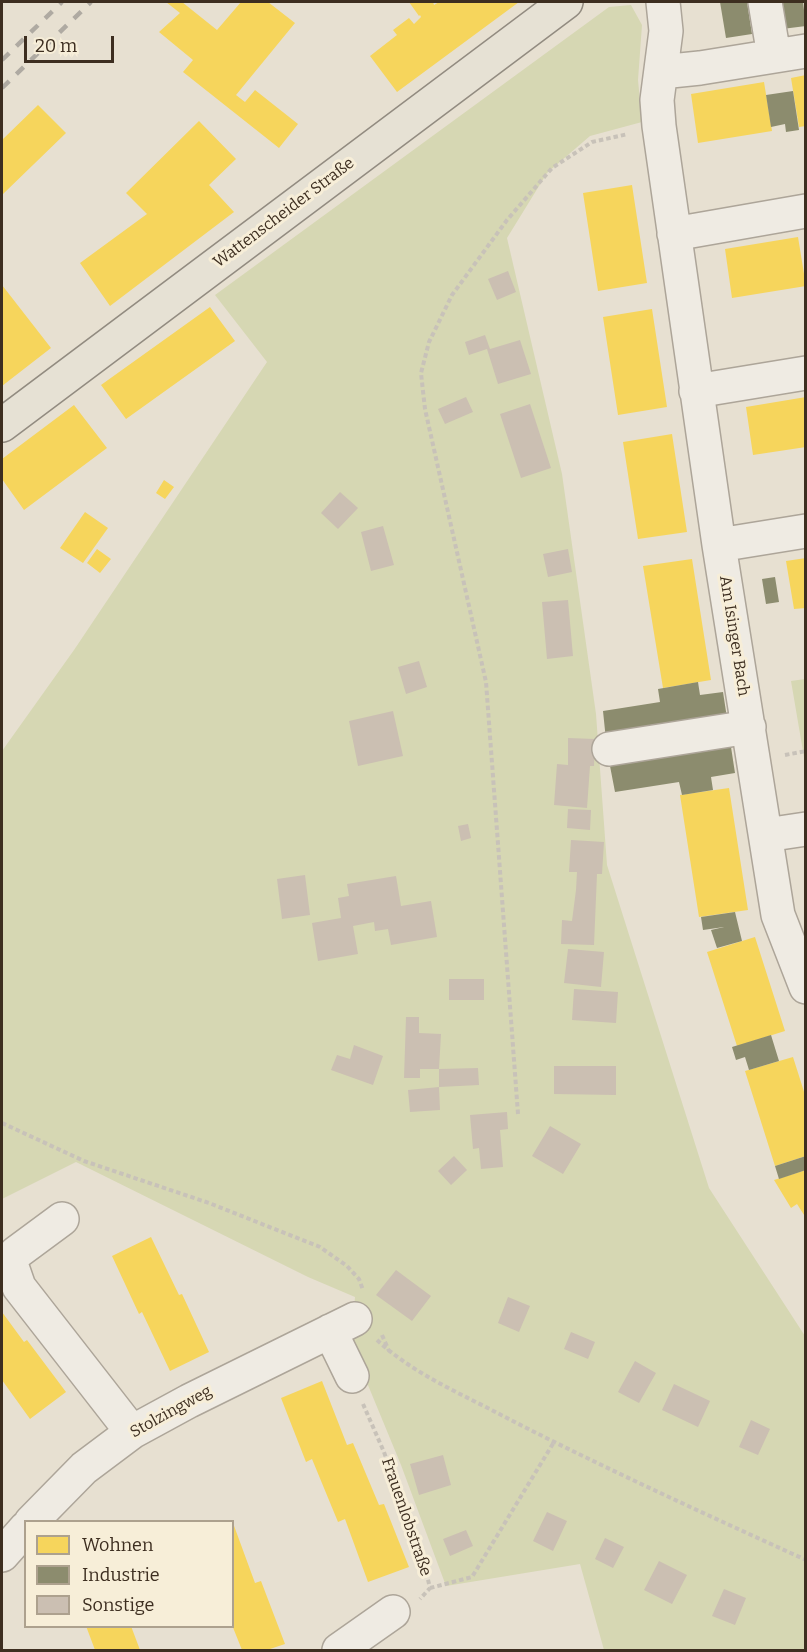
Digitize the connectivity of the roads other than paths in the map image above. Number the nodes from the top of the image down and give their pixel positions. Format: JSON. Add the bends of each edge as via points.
{"nodes":[{"id":1,"x":566,"y":2,"type":"edge"},
{"id":2,"x":663,"y":2,"type":"edge"},
{"id":3,"x":765,"y":2,"type":"edge"},
{"id":4,"x":806,"y":51,"type":"edge"},
{"id":5,"x":774,"y":56,"type":"junction"},
{"id":6,"x":661,"y":72,"type":"junction"},
{"id":7,"x":806,"y":210,"type":"edge"},
{"id":8,"x":674,"y":234,"type":"junction"},
{"id":9,"x":806,"y":373,"type":"edge"},
{"id":10,"x":696,"y":391,"type":"junction"},
{"id":11,"x":2,"y":425,"type":"edge"},
{"id":12,"x":806,"y":531,"type":"edge"},
{"id":13,"x":719,"y":545,"type":"junction"},
{"id":14,"x":749,"y":727,"type":"junction"},
{"id":15,"x":609,"y":749,"type":"dead end"},
{"id":16,"x":806,"y":829,"type":"edge"},
{"id":17,"x":766,"y":836,"type":"junction"},
{"id":18,"x":806,"y":987,"type":"edge"},
{"id":19,"x":62,"y":1219,"type":"dead end"},
{"id":20,"x":352,"y":1376,"type":"road end"},
{"id":21,"x":132,"y":1432,"type":"junction"},
{"id":22,"x":39,"y":1520,"type":"edge"},
{"id":23,"x":24,"y":1534,"type":"edge"},
{"id":24,"x":2,"y":1555,"type":"edge"},
{"id":25,"x":393,"y":1612,"type":"road end"},
{"id":26,"x":339,"y":1650,"type":"edge"}],
"edges":[{"from":1,"to":11,"type":"main road","name":"Wattenscheider Straße"},
{"from":2,"to":6,"type":"street","name":"Am Isinger Bach","via":[[666,31]]},
{"from":3,"to":5,"type":"street"},
{"from":4,"to":5,"type":"street"},
{"from":5,"to":6,"type":"street"},
{"from":6,"to":8,"type":"street","name":"Am Isinger Bach","via":[[658,126]]},
{"from":7,"to":8,"type":"street"},
{"from":8,"to":10,"type":"street","name":"Am Isinger Bach"},
{"from":9,"to":10,"type":"street"},
{"from":10,"to":13,"type":"street","name":"Am Isinger Bach"},
{"from":12,"to":13,"type":"street"},
{"from":13,"to":14,"type":"street","name":"Am Isinger Bach"},
{"from":14,"to":15,"type":"street"},
{"from":14,"to":17,"type":"street","name":"Am Isinger Bach"},
{"from":16,"to":17,"type":"street"},
{"from":17,"to":18,"type":"street","name":"Am Isinger Bach","via":[[778,915]]},
{"from":19,"to":21,"type":"street","via":[[16,1253],[10,1261],[13,1273],[19,1287]]},
{"from":20,"to":21,"type":"street","name":"Stolzingweg","via":[[358,1320]]},
{"from":21,"to":22,"type":"street","name":"Stolzingweg","via":[[84,1468]]},
{"from":23,"to":24,"type":"street","name":"Stolzingweg"},
{"from":25,"to":26,"type":"street"}]}
